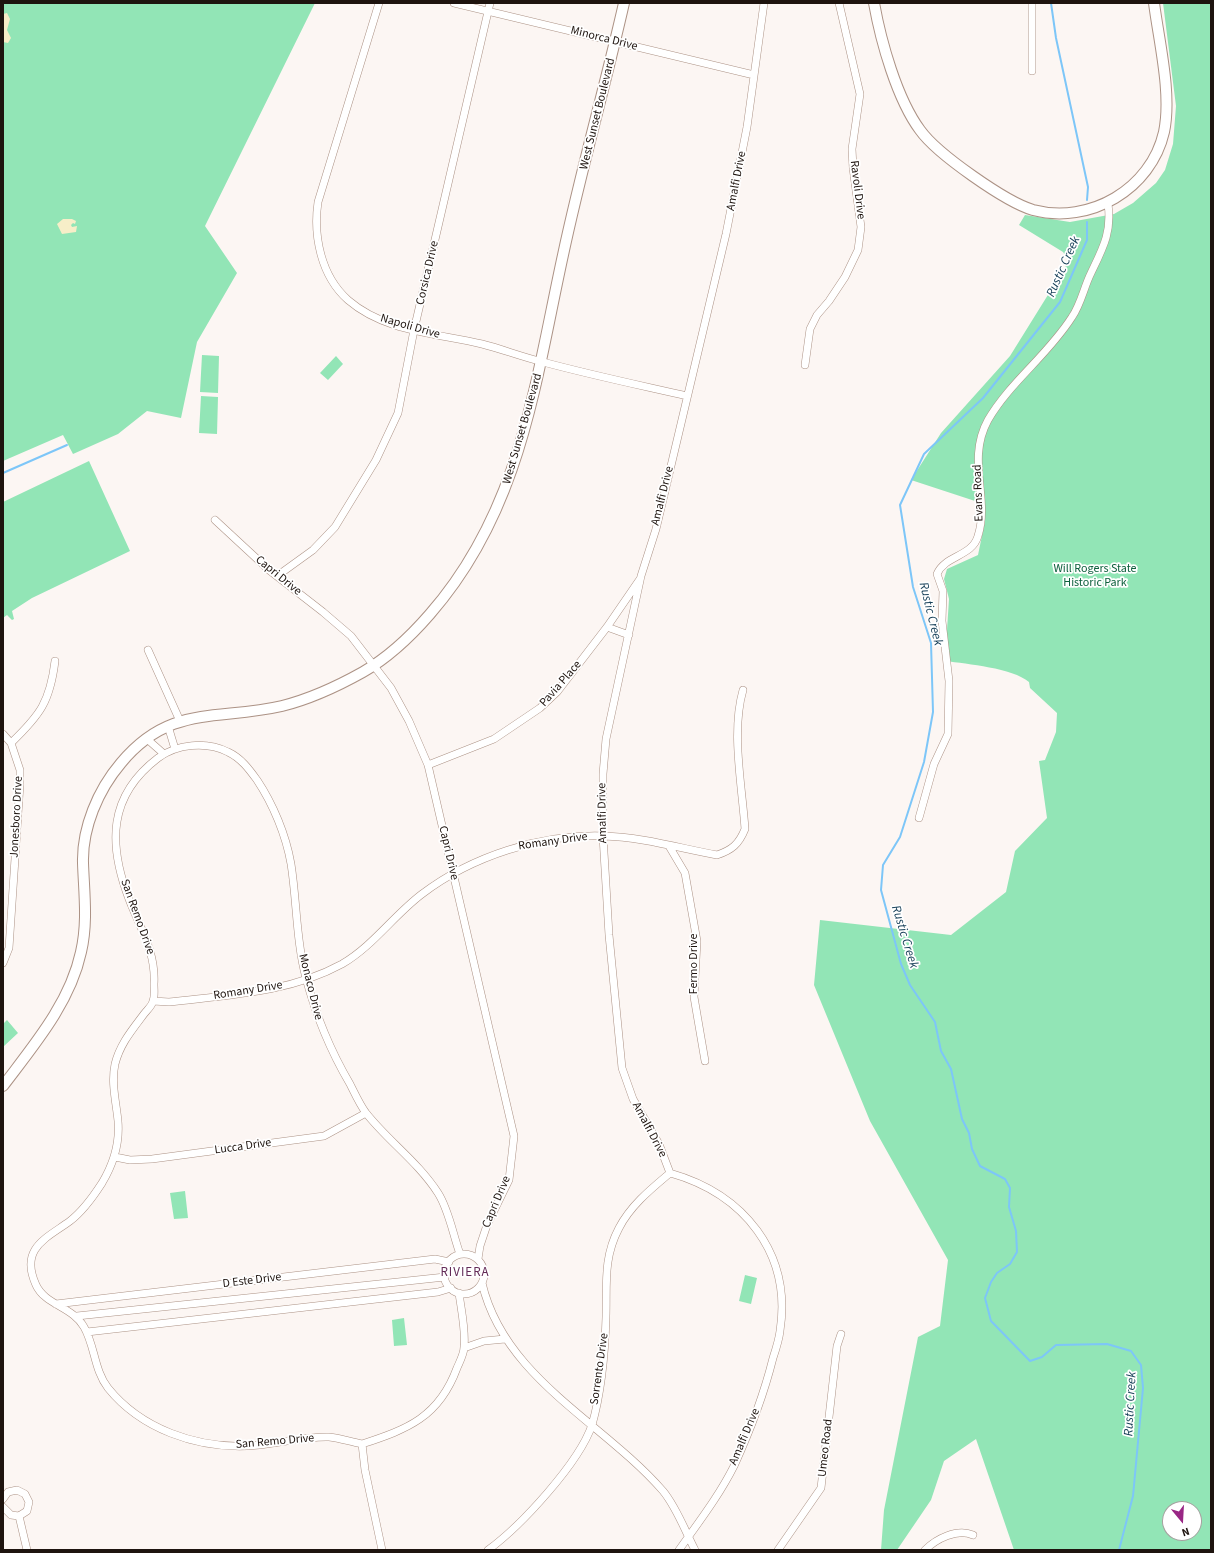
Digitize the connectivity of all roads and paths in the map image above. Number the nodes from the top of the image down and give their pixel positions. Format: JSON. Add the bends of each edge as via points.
{"nodes":[{"id":1,"x":379,"y":3,"type":"edge"},
{"id":2,"x":454,"y":3,"type":"edge"},
{"id":3,"x":490,"y":3,"type":"edge"},
{"id":4,"x":624,"y":3,"type":"edge"},
{"id":5,"x":764,"y":3,"type":"edge"},
{"id":6,"x":839,"y":3,"type":"edge"},
{"id":7,"x":874,"y":3,"type":"edge"},
{"id":8,"x":1032,"y":3,"type":"edge"},
{"id":9,"x":1154,"y":3,"type":"edge"},
{"id":10,"x":488,"y":11,"type":"junction"},
{"id":11,"x":615,"y":42,"type":"junction"},
{"id":12,"x":1032,"y":71,"type":"dead end"},
{"id":13,"x":754,"y":75,"type":"junction"},
{"id":14,"x":1108,"y":204,"type":"junction"},
{"id":15,"x":414,"y":330,"type":"junction"},
{"id":16,"x":542,"y":362,"type":"junction"},
{"id":17,"x":805,"y":365,"type":"dead end"},
{"id":18,"x":687,"y":396,"type":"junction"},
{"id":19,"x":215,"y":520,"type":"dead end"},
{"id":20,"x":277,"y":576,"type":"junction"},
{"id":21,"x":642,"y":576,"type":"junction"},
{"id":22,"x":607,"y":626,"type":"junction"},
{"id":23,"x":629,"y":635,"type":"junction"},
{"id":24,"x":148,"y":650,"type":"dead end"},
{"id":25,"x":55,"y":661,"type":"dead end"},
{"id":26,"x":374,"y":665,"type":"junction"},
{"id":27,"x":743,"y":690,"type":"dead end"},
{"id":28,"x":180,"y":721,"type":"junction"},
{"id":29,"x":168,"y":726,"type":"junction"},
{"id":30,"x":3,"y":734,"type":"edge"},
{"id":31,"x":147,"y":739,"type":"junction"},
{"id":32,"x":11,"y":743,"type":"junction"},
{"id":33,"x":175,"y":749,"type":"junction"},
{"id":34,"x":164,"y":754,"type":"junction"},
{"id":35,"x":428,"y":765,"type":"junction"},
{"id":36,"x":919,"y":818,"type":"dead end"},
{"id":37,"x":603,"y":836,"type":"junction"},
{"id":38,"x":669,"y":846,"type":"junction"},
{"id":39,"x":453,"y":874,"type":"junction"},
{"id":40,"x":3,"y":963,"type":"edge"},
{"id":41,"x":306,"y":979,"type":"junction"},
{"id":42,"x":154,"y":1001,"type":"junction"},
{"id":43,"x":706,"y":1061,"type":"dead end"},
{"id":44,"x":3,"y":1086,"type":"edge"},
{"id":45,"x":366,"y":1113,"type":"junction"},
{"id":46,"x":116,"y":1157,"type":"junction"},
{"id":47,"x":670,"y":1173,"type":"junction"},
{"id":48,"x":460,"y":1254,"type":"junction"},
{"id":49,"x":478,"y":1259,"type":"junction"},
{"id":50,"x":449,"y":1262,"type":"junction"},
{"id":51,"x":445,"y":1277,"type":"junction"},
{"id":52,"x":482,"y":1283,"type":"junction"},
{"id":53,"x":451,"y":1288,"type":"junction"},
{"id":54,"x":459,"y":1292,"type":"junction"},
{"id":55,"x":56,"y":1304,"type":"junction"},
{"id":56,"x":77,"y":1316,"type":"junction"},
{"id":57,"x":87,"y":1332,"type":"junction"},
{"id":58,"x":840,"y":1334,"type":"dead end"},
{"id":59,"x":505,"y":1339,"type":"junction"},
{"id":60,"x":464,"y":1348,"type":"junction"},
{"id":61,"x":592,"y":1425,"type":"junction"},
{"id":62,"x":362,"y":1444,"type":"junction"},
{"id":63,"x":3,"y":1499,"type":"edge"},
{"id":64,"x":3,"y":1507,"type":"edge"},
{"id":65,"x":19,"y":1516,"type":"junction"},
{"id":66,"x":973,"y":1535,"type":"dead end"},
{"id":67,"x":688,"y":1537,"type":"junction"},
{"id":68,"x":27,"y":1550,"type":"edge"},
{"id":69,"x":382,"y":1550,"type":"edge"},
{"id":70,"x":488,"y":1550,"type":"edge"},
{"id":71,"x":679,"y":1550,"type":"edge"},
{"id":72,"x":694,"y":1550,"type":"edge"},
{"id":73,"x":778,"y":1550,"type":"edge"},
{"id":74,"x":925,"y":1550,"type":"edge"}],
"edges":[{"from":1,"to":15,"type":"street","name":"Napoli Drive","via":[[318,202],[317,240],[326,268],[347,299],[382,321]]},
{"from":2,"to":10,"type":"street","name":"Minorca Drive"},
{"from":3,"to":10,"type":"street","name":"Corsica Drive"},
{"from":4,"to":11,"type":"main road","name":"West Sunset Boulevard"},
{"from":5,"to":13,"type":"street","name":"Amalfi Drive"},
{"from":6,"to":17,"type":"street","name":"Ravoli Drive","via":[[860,94],[852,148],[862,227],[858,250],[844,277],[810,329]]},
{"from":7,"to":14,"type":"main road","via":[[883,42],[904,100],[912,117],[931,143],[951,160],[1024,207],[1042,212],[1068,213]]},
{"from":8,"to":12,"type":"street"},
{"from":9,"to":14,"type":"main road","via":[[1167,100],[1164,132],[1156,155],[1141,177]]},
{"from":10,"to":11,"type":"street","name":"Minorca Drive"},
{"from":10,"to":15,"type":"street","name":"Corsica Drive"},
{"from":11,"to":13,"type":"street","name":"Minorca Drive"},
{"from":11,"to":16,"type":"main road","name":"West Sunset Boulevard","via":[[563,254]]},
{"from":13,"to":18,"type":"street","name":"Amalfi Drive","via":[[747,127],[726,234]]},
{"from":14,"to":36,"type":"street","name":"Evans Road","via":[[1109,229],[1105,243],[1073,317],[1001,400],[979,438],[981,511],[978,537],[973,547],[940,568],[937,574],[943,591],[942,620],[949,681],[948,734],[934,764]]},
{"from":15,"to":16,"type":"street","name":"Napoli Drive","via":[[482,344]]},
{"from":15,"to":20,"type":"street","name":"Corsica Drive","via":[[398,413],[376,460],[335,527],[313,550]]},
{"from":16,"to":18,"type":"street","name":"Napoli Drive"},
{"from":16,"to":26,"type":"main road","name":"West Sunset Boulevard","via":[[509,480],[482,537],[462,573],[439,604],[405,640]]},
{"from":18,"to":21,"type":"street","name":"Amalfi Drive","via":[[656,529]]},
{"from":19,"to":20,"type":"street","name":"Capri Drive"},
{"from":20,"to":26,"type":"street","name":"Capri Drive","via":[[351,636]]},
{"from":21,"to":22,"type":"street","name":"Pavia Place"},
{"from":21,"to":23,"type":"street","name":"Amalfi Drive"},
{"from":22,"to":23,"type":"street"},
{"from":22,"to":35,"type":"street","name":"Pavia Place","via":[[557,692],[540,708],[494,739]]},
{"from":23,"to":37,"type":"street","name":"Amalfi Drive","via":[[606,739]]},
{"from":24,"to":28,"type":"street"},
{"from":25,"to":32,"type":"street","via":[[50,692],[45,704]]},
{"from":26,"to":28,"type":"main road","name":"West Sunset Boulevard","via":[[298,702],[260,710],[197,716]]},
{"from":26,"to":35,"type":"street","name":"Capri Drive","via":[[400,702]]},
{"from":27,"to":38,"type":"street","name":"Romany Drive","via":[[738,707],[745,829],[741,839],[734,848],[717,855]]},
{"from":28,"to":29,"type":"main road","name":"West Sunset Boulevard"},
{"from":29,"to":31,"type":"main road","name":"West Sunset Boulevard"},
{"from":29,"to":33,"type":"street"},
{"from":30,"to":32,"type":"street"},
{"from":31,"to":34,"type":"street"},
{"from":31,"to":44,"type":"main road","name":"West Sunset Boulevard","via":[[132,751],[108,780],[88,826],[82,861],[85,926],[73,980],[55,1015]]},
{"from":32,"to":40,"type":"street","name":"Jonesboro Drive","via":[[20,770],[20,784],[8,948]]},
{"from":33,"to":34,"type":"street","name":"Monaco Drive"},
{"from":33,"to":41,"type":"street","name":"Monaco Drive","via":[[189,745],[228,751],[246,764],[261,788],[282,833],[290,860],[302,965]]},
{"from":34,"to":42,"type":"street","name":"San Remo Drive","via":[[135,780],[117,816],[114,833],[115,848],[128,897],[153,956]]},
{"from":35,"to":39,"type":"street","name":"Capri Drive"},
{"from":37,"to":38,"type":"street","name":"Romany Drive","via":[[644,840]]},
{"from":37,"to":39,"type":"street","name":"Romany Drive","via":[[564,838],[515,848]]},
{"from":37,"to":47,"type":"street","name":"Amalfi Drive","via":[[609,935],[622,1068],[633,1099],[659,1144]]},
{"from":38,"to":43,"type":"street","name":"Fermo Drive","via":[[685,873],[697,941],[694,997]]},
{"from":39,"to":41,"type":"street","name":"Romany Drive","via":[[421,895],[367,946],[342,964]]},
{"from":39,"to":49,"type":"street","name":"Capri Drive","via":[[514,1136],[510,1180],[487,1225]]},
{"from":41,"to":42,"type":"street","name":"Romany Drive","via":[[265,991],[169,1002]]},
{"from":41,"to":45,"type":"street","name":"Monaco Drive","via":[[321,1028]]},
{"from":42,"to":46,"type":"street","name":"San Remo Drive","via":[[124,1040],[116,1063],[113,1086],[118,1140]]},
{"from":45,"to":46,"type":"street","name":"Lucca Drive","via":[[324,1136],[152,1159],[130,1160]]},
{"from":45,"to":48,"type":"street","name":"Monaco Drive","via":[[421,1170],[440,1196]]},
{"from":46,"to":55,"type":"street","name":"San Remo Drive","via":[[88,1203],[73,1219],[44,1237],[36,1246],[32,1259],[32,1274],[37,1289]]},
{"from":47,"to":61,"type":"street","name":"Sorrento Drive","via":[[629,1211],[618,1228],[612,1245],[605,1283],[604,1350]]},
{"from":47,"to":67,"type":"street","name":"Amalfi Drive","via":[[711,1188],[748,1218],[769,1247],[780,1282],[782,1300],[780,1331],[766,1387],[733,1466]]},
{"from":48,"to":49,"type":"street"},
{"from":48,"to":50,"type":"street"},
{"from":49,"to":52,"type":"street","via":[[484,1270]]},
{"from":50,"to":51,"type":"street"},
{"from":50,"to":55,"type":"street","name":"D Este Drive","via":[[435,1259]]},
{"from":51,"to":53,"type":"street"},
{"from":51,"to":56,"type":"street","name":"D Este Drive"},
{"from":52,"to":54,"type":"street","via":[[472,1292]]},
{"from":52,"to":59,"type":"street","via":[[485,1297]]},
{"from":53,"to":54,"type":"street"},
{"from":53,"to":57,"type":"street","via":[[438,1292]]},
{"from":54,"to":60,"type":"street"},
{"from":55,"to":56,"type":"street","name":"San Remo Drive"},
{"from":56,"to":57,"type":"street","name":"San Remo Drive"},
{"from":57,"to":62,"type":"street","name":"San Remo Drive","via":[[105,1384],[128,1409],[159,1428],[184,1438],[218,1445],[247,1446],[329,1437]]},
{"from":58,"to":73,"type":"street","name":"Umeo Road","via":[[821,1488]]},
{"from":59,"to":60,"type":"street","via":[[484,1341]]},
{"from":59,"to":61,"type":"street","via":[[532,1373]]},
{"from":60,"to":62,"type":"street","via":[[454,1376],[441,1399],[423,1418],[397,1432]]},
{"from":61,"to":67,"type":"street","via":[[627,1454],[664,1492]]},
{"from":61,"to":70,"type":"street","name":"Sorrento Drive","via":[[585,1441],[552,1488],[508,1534]]},
{"from":62,"to":69,"type":"street","via":[[364,1470]]},
{"from":63,"to":65,"type":"street","via":[[13,1490],[25,1494],[28,1506]]},
{"from":64,"to":65,"type":"street","via":[[7,1513]]},
{"from":65,"to":68,"type":"street"},
{"from":66,"to":74,"type":"street","via":[[962,1532],[953,1534],[934,1542]]},
{"from":67,"to":71,"type":"street","name":"Amalfi Drive"},
{"from":67,"to":72,"type":"street"}]}
